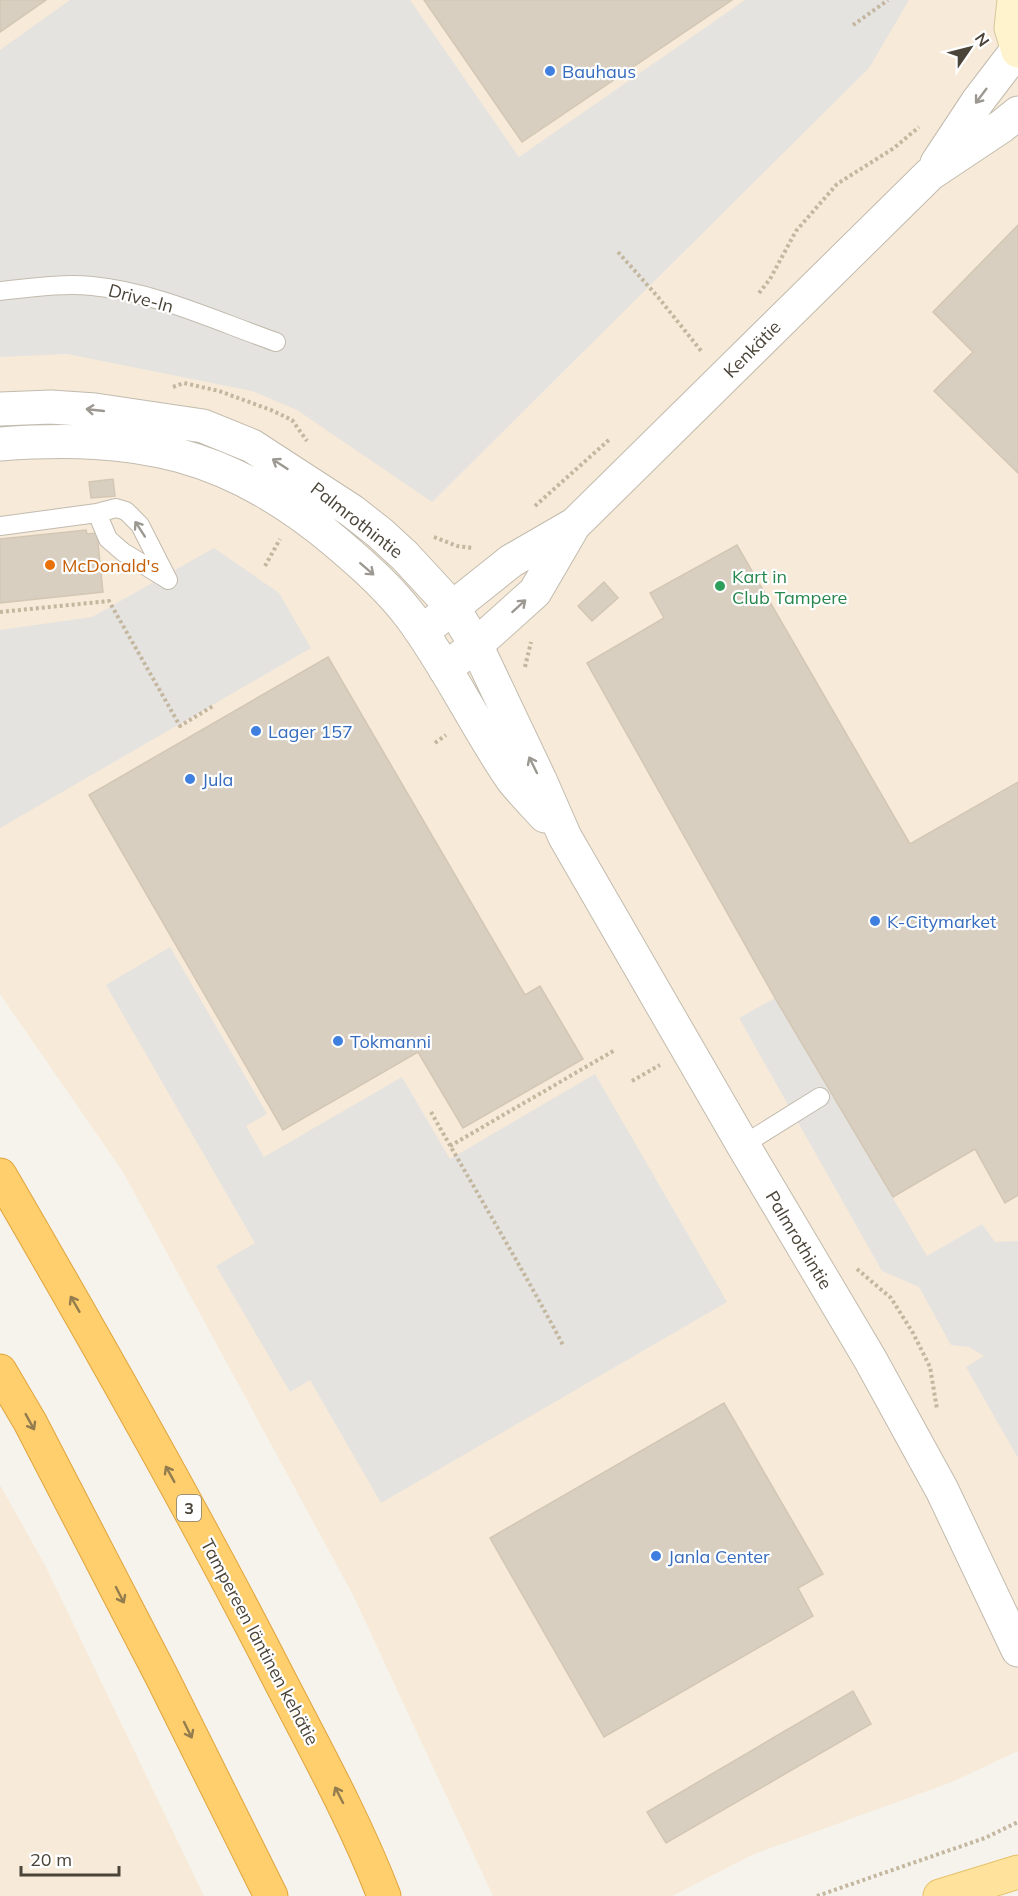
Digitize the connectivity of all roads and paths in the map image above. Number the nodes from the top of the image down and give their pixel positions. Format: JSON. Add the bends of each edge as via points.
{"nodes":[{"id":1,"x":888,"y":0,"type":"edge"},
{"id":2,"x":1014,"y":0,"type":"edge"},
{"id":3,"x":854,"y":25,"type":"dead end"},
{"id":4,"x":1018,"y":51,"type":"edge"},
{"id":5,"x":1018,"y":113,"type":"edge"},
{"id":6,"x":926,"y":121,"type":"dead end"},
{"id":7,"x":930,"y":174,"type":"junction"},
{"id":8,"x":618,"y":252,"type":"dead end"},
{"id":9,"x":0,"y":291,"type":"edge"},
{"id":10,"x":756,"y":296,"type":"dead end"},
{"id":11,"x":276,"y":342,"type":"dead end"},
{"id":12,"x":694,"y":359,"type":"dead end"},
{"id":13,"x":0,"y":409,"type":"edge"},
{"id":14,"x":614,"y":436,"type":"dead end"},
{"id":15,"x":0,"y":444,"type":"edge"},
{"id":16,"x":529,"y":512,"type":"dead end"},
{"id":17,"x":97,"y":513,"type":"junction"},
{"id":18,"x":575,"y":524,"type":"junction"},
{"id":19,"x":0,"y":526,"type":"edge"},
{"id":20,"x":453,"y":608,"type":"junction"},
{"id":21,"x":0,"y":612,"type":"edge"},
{"id":22,"x":422,"y":632,"type":"junction"},
{"id":23,"x":476,"y":645,"type":"junction"},
{"id":24,"x":445,"y":669,"type":"junction"},
{"id":25,"x":213,"y":706,"type":"dead end"},
{"id":26,"x":565,"y":837,"type":"junction"},
{"id":27,"x":615,"y":1050,"type":"dead end"},
{"id":28,"x":820,"y":1097,"type":"dead end"},
{"id":29,"x":431,"y":1112,"type":"dead end"},
{"id":30,"x":743,"y":1145,"type":"junction"},
{"id":31,"x":450,"y":1146,"type":"junction"},
{"id":32,"x":0,"y":1175,"type":"edge"},
{"id":33,"x":564,"y":1347,"type":"dead end"},
{"id":34,"x":0,"y":1371,"type":"edge"},
{"id":35,"x":1018,"y":1650,"type":"edge"},
{"id":36,"x":1018,"y":1822,"type":"edge"},
{"id":37,"x":366,"y":1847,"type":"junction"},
{"id":38,"x":1018,"y":1872,"type":"edge"},
{"id":39,"x":271,"y":1896,"type":"edge"},
{"id":40,"x":384,"y":1896,"type":"edge"},
{"id":41,"x":392,"y":1896,"type":"edge"},
{"id":42,"x":817,"y":1896,"type":"edge"},
{"id":43,"x":940,"y":1896,"type":"edge"}],
"edges":[{"from":1,"to":3,"type":"path"},
{"from":2,"to":4,"type":"main road","via":[[1011,28]]},
{"from":4,"to":7,"type":"street","name":"Kenkätie","one_way":true,"via":[[978,101]]},
{"from":5,"to":7,"type":"street","name":"Kenkätie"},
{"from":6,"to":10,"type":"path","via":[[894,148],[837,184],[796,231],[770,279]]},
{"from":7,"to":18,"type":"street","name":"Kenkätie"},
{"from":8,"to":12,"type":"path","via":[[702,352]]},
{"from":9,"to":11,"type":"lane","name":"Drive-In","via":[[82,285],[144,295]]},
{"from":20,"to":13,"type":"street","name":"Palmrothintie","one_way":true,"via":[[380,533],[252,446],[203,426],[95,410]]},
{"from":14,"to":16,"type":"path"},
{"from":15,"to":22,"type":"street","name":"Palmrothintie","one_way":true,"via":[[45,440],[127,444],[192,458],[235,475],[297,512],[374,574]]},
{"from":17,"to":17,"type":"lane","one_way":true,"via":[[108,539],[168,580],[140,525],[126,511],[116,508]]},
{"from":17,"to":19,"type":"lane"},
{"from":18,"to":20,"type":"street","name":"Kenkätie","via":[[511,561]]},
{"from":23,"to":18,"type":"street","name":"Kenkätie","one_way":true,"via":[[535,592]]},
{"from":20,"to":22,"type":"street","name":"Kenkätie"},
{"from":20,"to":23,"type":"street","name":"Palmrothintie"},
{"from":21,"to":25,"type":"path","via":[[109,601],[180,726]]},
{"from":22,"to":24,"type":"street","name":"Palmrothintie"},
{"from":23,"to":24,"type":"street","name":"Kenkätie"},
{"from":26,"to":23,"type":"street","name":"Palmrothintie","one_way":true},
{"from":24,"to":26,"type":"street","name":"Palmrothintie","via":[[513,780]]},
{"from":26,"to":30,"type":"street","name":"Palmrothintie"},
{"from":27,"to":31,"type":"path"},
{"from":28,"to":30,"type":"lane"},
{"from":29,"to":31,"type":"path"},
{"from":30,"to":35,"type":"street","name":"Palmrothintie","via":[[937,1480]]},
{"from":31,"to":33,"type":"path"},
{"from":37,"to":32,"type":"highway","name":"Tampereen läntinen kehätie","number":"3","one_way":true,"via":[[238,1599],[112,1368]]},
{"from":34,"to":39,"type":"highway","one_way":true,"via":[[162,1677]]},
{"from":36,"to":42,"type":"path","via":[[985,1838]]},
{"from":37,"to":40,"type":"highway","name":"Tampereen läntinen kehätie","number":"3"},
{"from":37,"to":41,"type":"highway"},
{"from":38,"to":43,"type":"main road"}]}
